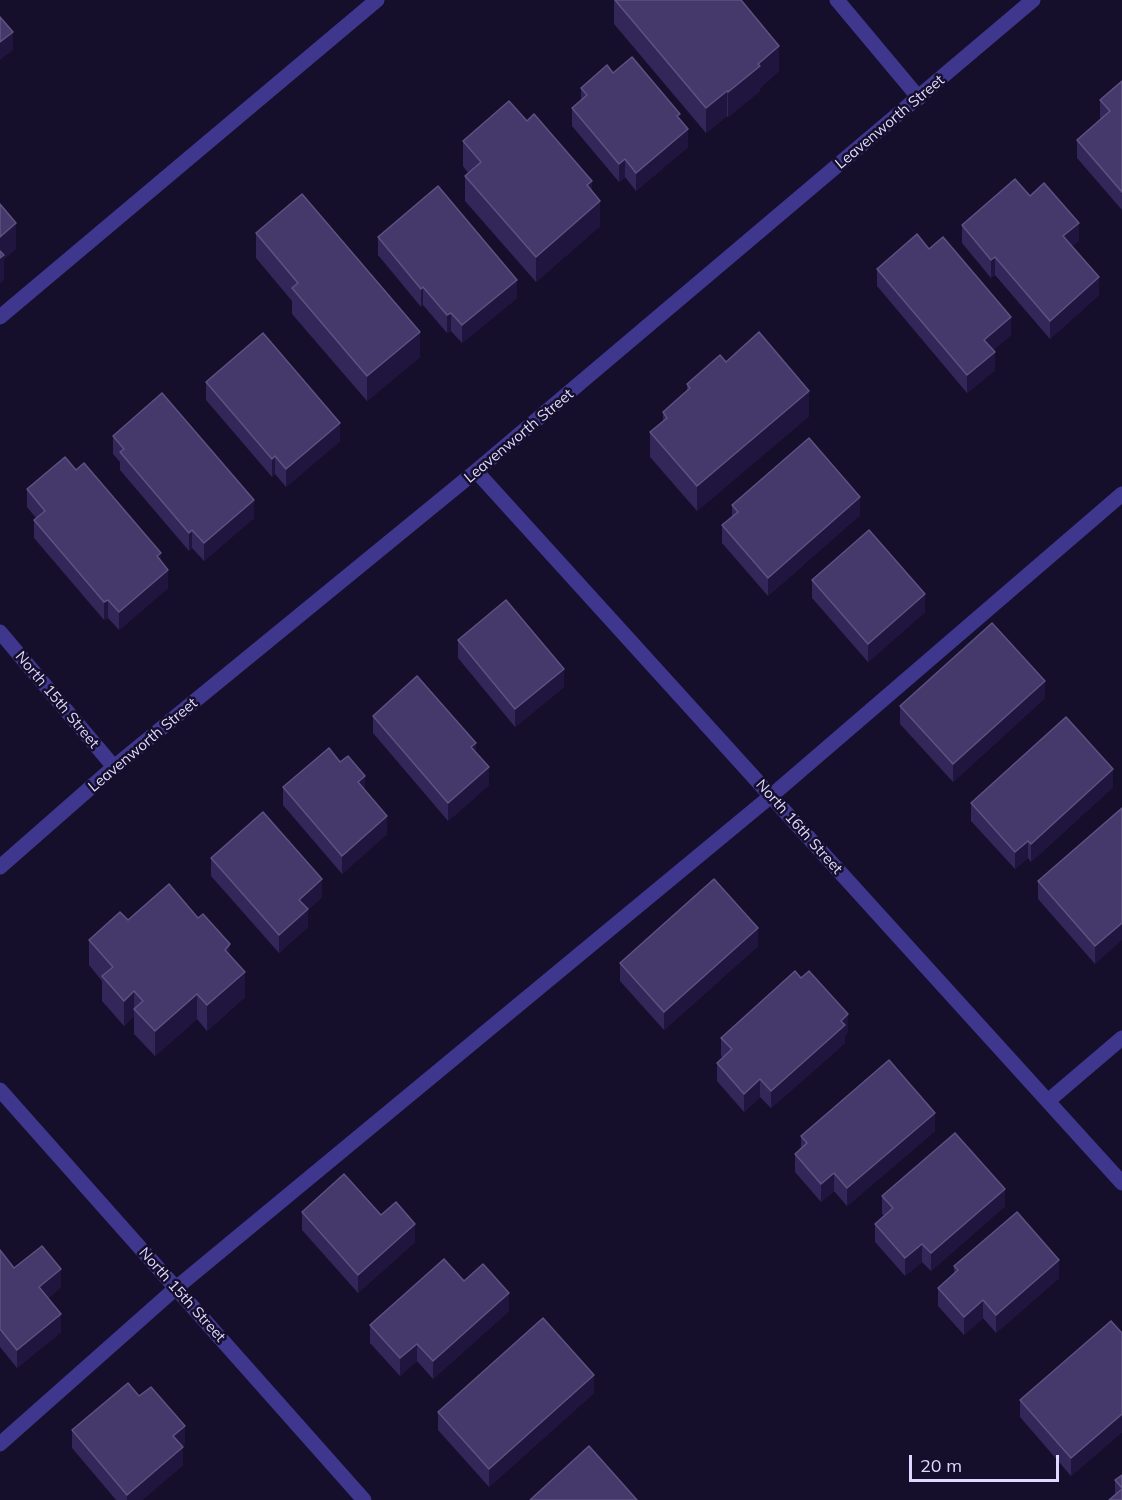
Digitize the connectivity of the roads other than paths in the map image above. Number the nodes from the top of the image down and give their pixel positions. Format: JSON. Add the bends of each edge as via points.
{"nodes":[{"id":1,"x":377,"y":0,"type":"edge"},
{"id":2,"x":837,"y":0,"type":"edge"},
{"id":3,"x":1033,"y":0,"type":"edge"},
{"id":4,"x":918,"y":98,"type":"junction"},
{"id":5,"x":0,"y":317,"type":"edge"},
{"id":6,"x":476,"y":471,"type":"junction"},
{"id":7,"x":1122,"y":495,"type":"edge"},
{"id":8,"x":0,"y":632,"type":"edge"},
{"id":9,"x":114,"y":768,"type":"junction"},
{"id":10,"x":771,"y":795,"type":"junction"},
{"id":11,"x":0,"y":867,"type":"edge"},
{"id":12,"x":1122,"y":1038,"type":"edge"},
{"id":13,"x":0,"y":1090,"type":"edge"},
{"id":14,"x":1048,"y":1101,"type":"junction"},
{"id":15,"x":1122,"y":1183,"type":"edge"},
{"id":16,"x":176,"y":1288,"type":"junction"},
{"id":17,"x":0,"y":1444,"type":"edge"},
{"id":18,"x":364,"y":1500,"type":"edge"}],
"edges":[{"from":1,"to":5,"type":"street"},
{"from":2,"to":4,"type":"street"},
{"from":3,"to":4,"type":"street","name":"Leavenworth Street"},
{"from":4,"to":6,"type":"street","name":"Leavenworth Street"},
{"from":6,"to":9,"type":"street","name":"Leavenworth Street"},
{"from":6,"to":10,"type":"street","name":"North 16th Street"},
{"from":7,"to":10,"type":"street"},
{"from":8,"to":9,"type":"street","name":"North 15th Street"},
{"from":9,"to":11,"type":"street","name":"Leavenworth Street"},
{"from":10,"to":14,"type":"street","name":"North 16th Street"},
{"from":10,"to":16,"type":"street"},
{"from":12,"to":14,"type":"street"},
{"from":13,"to":16,"type":"street","name":"North 15th Street"},
{"from":14,"to":15,"type":"street","name":"North 16th Street"},
{"from":16,"to":17,"type":"street"},
{"from":16,"to":18,"type":"street","name":"North 15th Street"}]}
